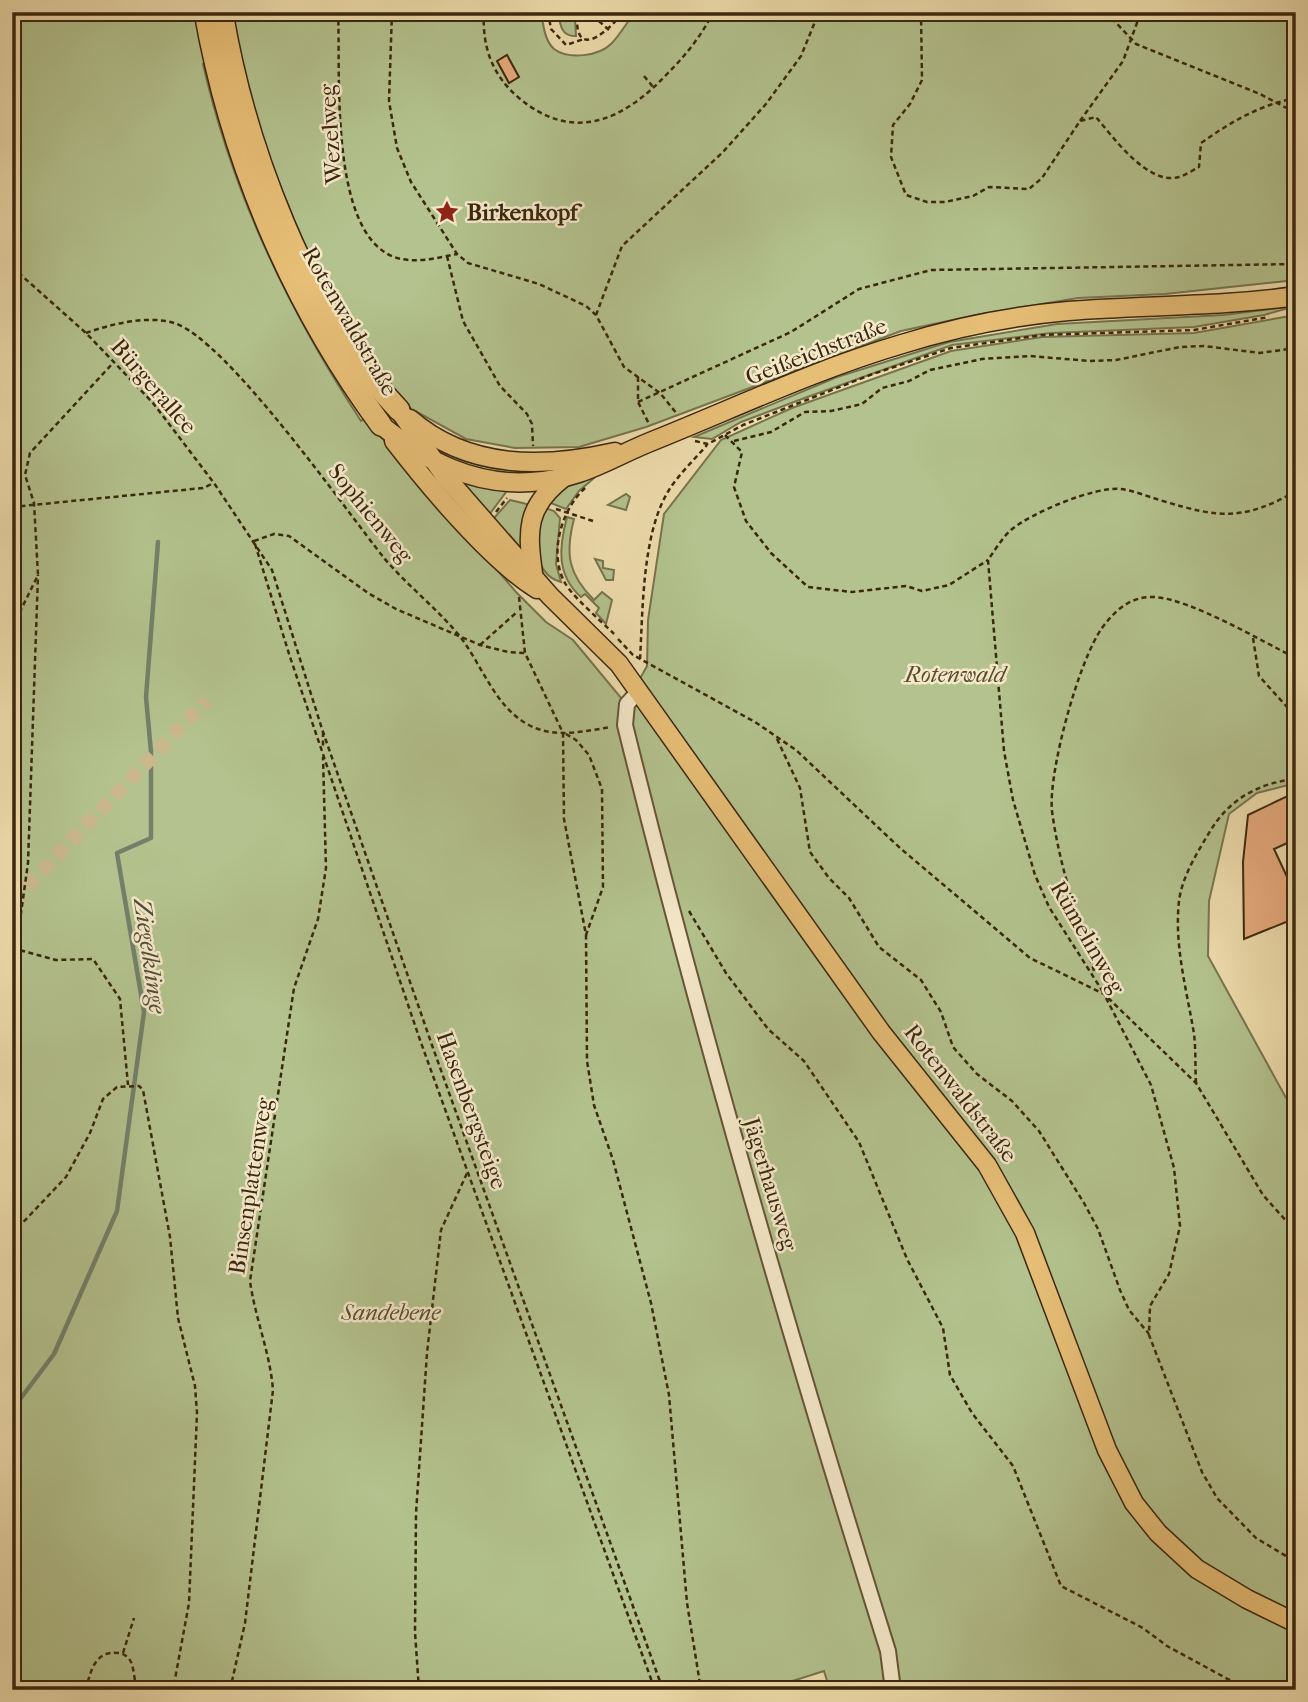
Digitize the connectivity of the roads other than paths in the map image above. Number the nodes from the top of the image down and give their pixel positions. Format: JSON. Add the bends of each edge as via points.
{"nodes":[{"id":1,"x":205,"y":12,"type":"edge"},
{"id":2,"x":222,"y":12,"type":"edge"},
{"id":3,"x":1296,"y":296,"type":"edge"},
{"id":4,"x":399,"y":410,"type":"junction"},
{"id":5,"x":381,"y":425,"type":"junction"},
{"id":6,"x":642,"y":445,"type":"junction"},
{"id":7,"x":432,"y":461,"type":"junction"},
{"id":8,"x":563,"y":478,"type":"junction"},
{"id":9,"x":533,"y":573,"type":"junction"},
{"id":10,"x":550,"y":596,"type":"junction"},
{"id":11,"x":639,"y":691,"type":"junction"},
{"id":12,"x":1296,"y":1623,"type":"edge"},
{"id":13,"x":893,"y":1690,"type":"edge"}],
"edges":[{"from":1,"to":5,"type":"highway","name":"Rotenwaldstraße","via":[[233,127],[270,231],[302,295]]},
{"from":2,"to":4,"type":"highway","name":"Rotenwaldstraße","via":[[253,136],[286,228],[365,372]]},
{"from":3,"to":6,"type":"main road","name":"Geißeichstraße","via":[[1188,307],[1068,311],[939,333],[852,360]]},
{"from":4,"to":6,"type":"main road","name":"Rotenwaldstraße","via":[[449,444],[509,462],[565,462]]},
{"from":4,"to":7,"type":"main road","name":"Rotenwaldstraße"},
{"from":5,"to":7,"type":"main road","name":"Geißeichstraße"},
{"from":5,"to":10,"type":"main road","name":"Rotenwaldstraße","via":[[423,479],[476,534],[524,581]]},
{"from":6,"to":8,"type":"main road","name":"Geißeichstraße","via":[[608,464]]},
{"from":7,"to":8,"type":"main road","name":"Geißeichstraße","via":[[464,474],[501,481]]},
{"from":7,"to":9,"type":"main road","name":"Rotenwaldstraße"},
{"from":8,"to":9,"type":"main road","via":[[541,499],[529,525]]},
{"from":9,"to":10,"type":"main road","name":"Rotenwaldstraße"},
{"from":10,"to":11,"type":"main road","name":"Rotenwaldstraße","via":[[609,652]]},
{"from":11,"to":12,"type":"main road","name":"Rotenwaldstraße","via":[[881,1032],[1007,1196],[1107,1450],[1134,1503],[1197,1569]]},
{"from":11,"to":13,"type":"lane","name":"Jägerhausweg","via":[[627,704],[625,725],[727,1114],[888,1651]]}]}
